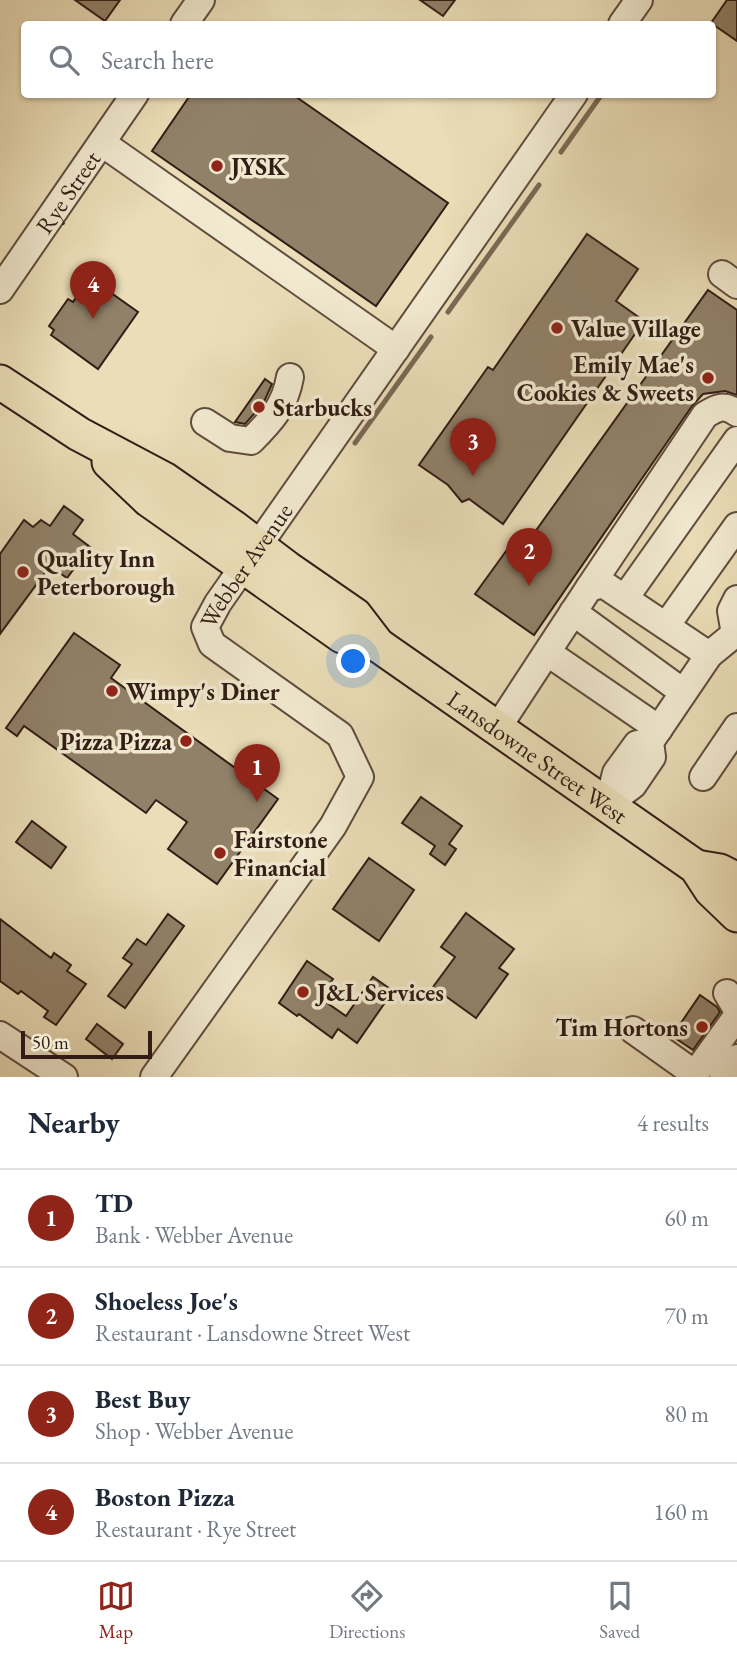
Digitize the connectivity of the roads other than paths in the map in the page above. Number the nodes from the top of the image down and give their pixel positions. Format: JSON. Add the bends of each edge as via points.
{"nodes":[{"id":1,"x":201,"y":0,"type":"edge"},
{"id":2,"x":639,"y":0,"type":"edge"},
{"id":3,"x":186,"y":21,"type":"edge"},
{"id":4,"x":624,"y":21,"type":"edge"},
{"id":5,"x":132,"y":98,"type":"edge"},
{"id":6,"x":571,"y":98,"type":"edge"},
{"id":7,"x":102,"y":143,"type":"junction"},
{"id":8,"x":0,"y":290,"type":"edge"},
{"id":9,"x":397,"y":349,"type":"junction"},
{"id":10,"x":290,"y":377,"type":"dead end"},
{"id":11,"x":0,"y":382,"type":"edge"},
{"id":12,"x":737,"y":412,"type":"edge"},
{"id":13,"x":205,"y":422,"type":"dead end"},
{"id":14,"x":737,"y":440,"type":"edge"},
{"id":15,"x":737,"y":526,"type":"edge"},
{"id":16,"x":250,"y":556,"type":"junction"},
{"id":17,"x":589,"y":588,"type":"junction"},
{"id":18,"x":625,"y":598,"type":"junction"},
{"id":19,"x":737,"y":599,"type":"edge"},
{"id":20,"x":573,"y":612,"type":"junction"},
{"id":21,"x":666,"y":626,"type":"junction"},
{"id":22,"x":736,"y":633,"type":"edge"},
{"id":23,"x":548,"y":653,"type":"junction"},
{"id":24,"x":709,"y":654,"type":"junction"},
{"id":25,"x":683,"y":692,"type":"junction"},
{"id":26,"x":498,"y":727,"type":"junction"},
{"id":27,"x":737,"y":727,"type":"edge"},
{"id":28,"x":655,"y":735,"type":"junction"},
{"id":29,"x":703,"y":777,"type":"dead end"},
{"id":30,"x":608,"y":804,"type":"junction"},
{"id":31,"x":696,"y":867,"type":"junction"},
{"id":32,"x":737,"y":880,"type":"edge"},
{"id":33,"x":737,"y":915,"type":"edge"},
{"id":34,"x":734,"y":1007,"type":"edge"},
{"id":35,"x":633,"y":1030,"type":"dead end"},
{"id":36,"x":0,"y":1035,"type":"edge"},
{"id":37,"x":737,"y":1058,"type":"edge"},
{"id":38,"x":64,"y":1077,"type":"edge"},
{"id":39,"x":154,"y":1077,"type":"edge"},
{"id":40,"x":723,"y":1077,"type":"edge"}],
"edges":[{"from":1,"to":3,"type":"street"},
{"from":2,"to":4,"type":"street"},
{"from":5,"to":7,"type":"street","name":"Rye Street"},
{"from":6,"to":9,"type":"street","name":"Webber Avenue"},
{"from":7,"to":8,"type":"street","name":"Rye Street"},
{"from":7,"to":9,"type":"street"},
{"from":9,"to":16,"type":"street","name":"Webber Avenue"},
{"from":10,"to":13,"type":"street","via":[[287,396],[251,441],[230,438]]},
{"from":11,"to":16,"type":"main road","name":"Lansdowne Street West","via":[[79,434],[164,479]]},
{"from":12,"to":17,"type":"street","via":[[718,407],[705,415]]},
{"from":14,"to":18,"type":"street"},
{"from":15,"to":21,"type":"street"},
{"from":16,"to":26,"type":"main road","name":"Lansdowne Street West","via":[[355,615],[378,645]]},
{"from":16,"to":39,"type":"street","name":"Webber Avenue","via":[[205,627],[212,644],[340,736],[360,777],[332,826]]},
{"from":17,"to":18,"type":"street","via":[[603,584]]},
{"from":17,"to":20,"type":"street"},
{"from":18,"to":21,"type":"street"},
{"from":19,"to":22,"type":"street","via":[[732,611]]},
{"from":20,"to":23,"type":"street"},
{"from":20,"to":25,"type":"street"},
{"from":21,"to":24,"type":"street"},
{"from":22,"to":24,"type":"street"},
{"from":23,"to":26,"type":"street"},
{"from":23,"to":28,"type":"street"},
{"from":24,"to":25,"type":"street"},
{"from":25,"to":28,"type":"street"},
{"from":26,"to":30,"type":"main road","name":"Lansdowne Street West"},
{"from":27,"to":29,"type":"street"},
{"from":28,"to":30,"type":"street","via":[[652,757],[634,785]]},
{"from":30,"to":31,"type":"main road","name":"Lansdowne Street West"},
{"from":31,"to":32,"type":"main road","name":"Lansdowne Street West"},
{"from":31,"to":33,"type":"main road","name":"Lansdowne Street West"},
{"from":34,"to":35,"type":"street","via":[[695,1074]]},
{"from":36,"to":38,"type":"street"},
{"from":37,"to":40,"type":"street"}]}
